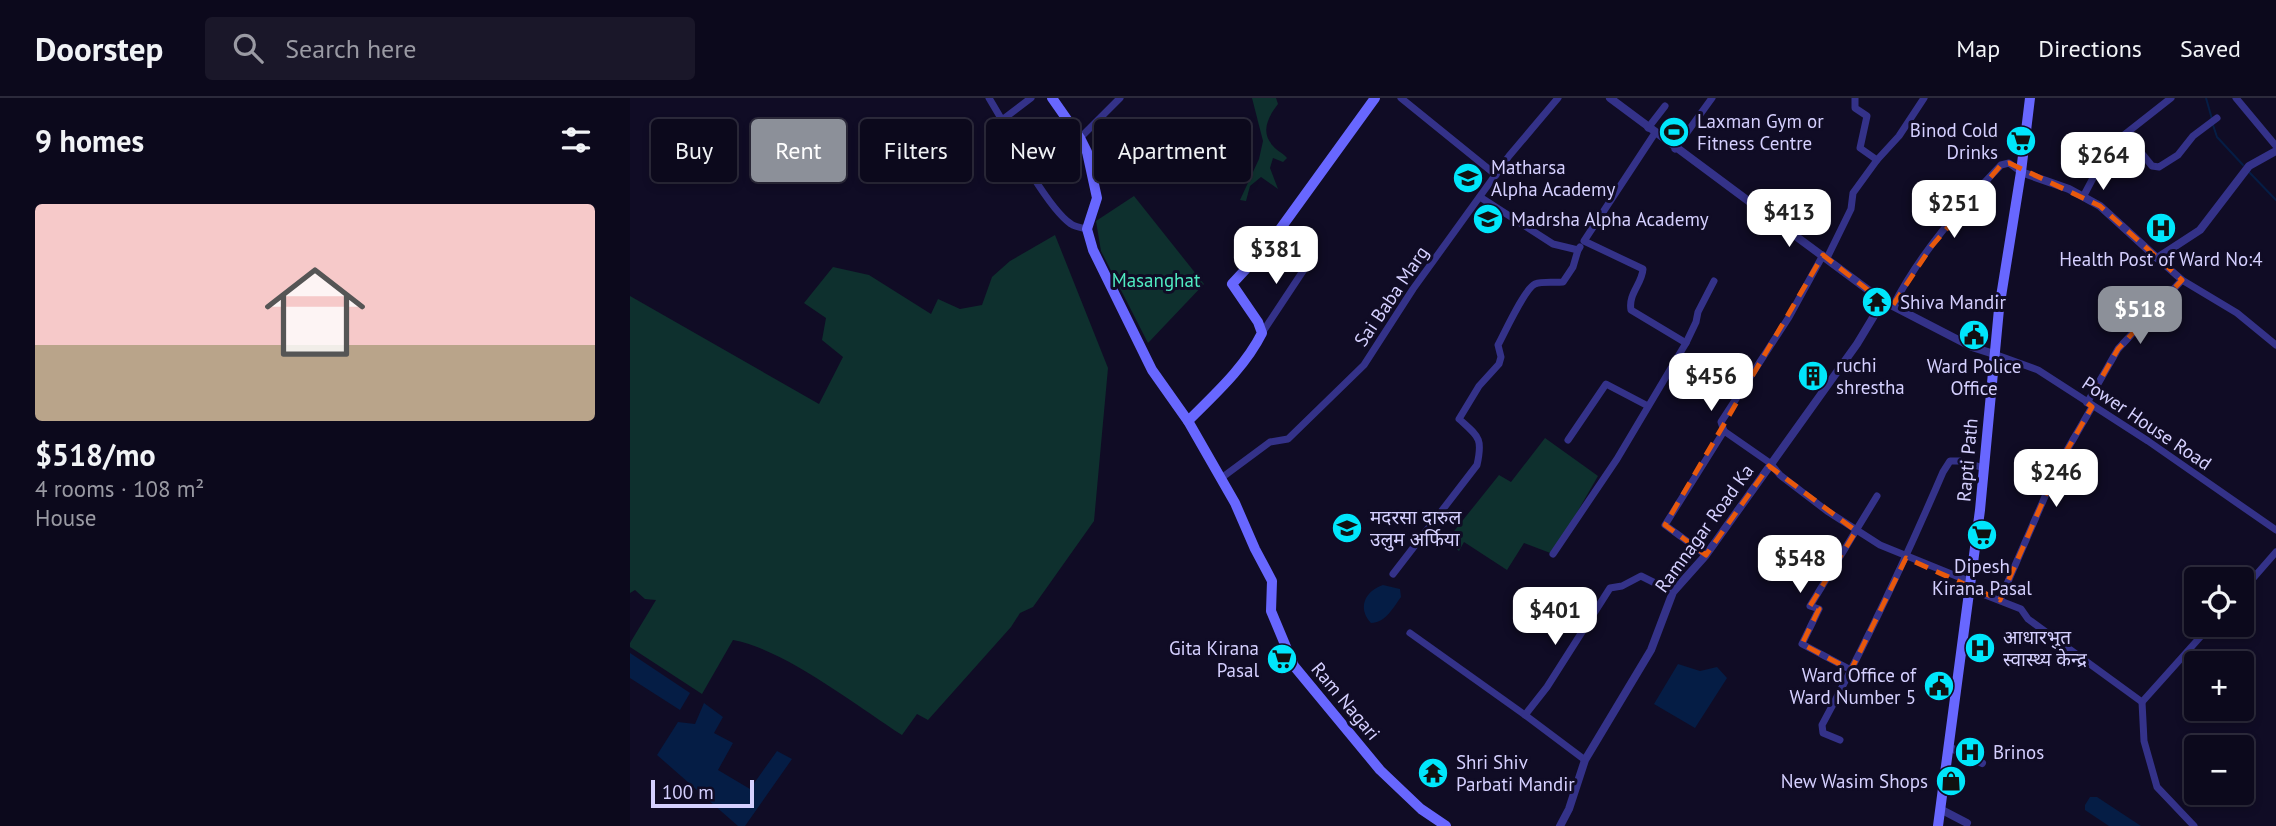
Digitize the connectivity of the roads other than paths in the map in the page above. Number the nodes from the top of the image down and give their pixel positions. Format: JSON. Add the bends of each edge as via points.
{"nodes":[{"id":1,"x":989,"y":98,"type":"edge"},
{"id":2,"x":1031,"y":98,"type":"edge"},
{"id":3,"x":1052,"y":98,"type":"edge"},
{"id":4,"x":1120,"y":98,"type":"edge"},
{"id":5,"x":1376,"y":98,"type":"edge"},
{"id":6,"x":1401,"y":98,"type":"edge"},
{"id":7,"x":1558,"y":98,"type":"edge"},
{"id":8,"x":1610,"y":98,"type":"edge"},
{"id":9,"x":1712,"y":98,"type":"edge"},
{"id":10,"x":1855,"y":98,"type":"edge"},
{"id":11,"x":1924,"y":98,"type":"edge"},
{"id":12,"x":2030,"y":98,"type":"edge"},
{"id":13,"x":2171,"y":98,"type":"edge"},
{"id":14,"x":2236,"y":98,"type":"edge"},
{"id":15,"x":1665,"y":106,"type":"dead end"},
{"id":16,"x":2217,"y":118,"type":"dead end"},
{"id":17,"x":1001,"y":119,"type":"edge"},
{"id":18,"x":1003,"y":119,"type":"edge"},
{"id":19,"x":1067,"y":119,"type":"edge"},
{"id":20,"x":1651,"y":131,"type":"junction"},
{"id":21,"x":2126,"y":134,"type":"junction"},
{"id":22,"x":1080,"y":138,"type":"joint"},
{"id":23,"x":2276,"y":146,"type":"edge"},
{"id":24,"x":1675,"y":149,"type":"junction"},
{"id":25,"x":2276,"y":152,"type":"edge"},
{"id":26,"x":1877,"y":160,"type":"junction"},
{"id":27,"x":2021,"y":172,"type":"junction"},
{"id":28,"x":1496,"y":175,"type":"junction"},
{"id":29,"x":1039,"y":182,"type":"edge"},
{"id":30,"x":1480,"y":197,"type":"junction"},
{"id":31,"x":2083,"y":197,"type":"junction"},
{"id":32,"x":1087,"y":229,"type":"junction"},
{"id":33,"x":1584,"y":241,"type":"junction"},
{"id":34,"x":1270,"y":243,"type":"junction"},
{"id":35,"x":1578,"y":250,"type":"junction"},
{"id":36,"x":1825,"y":256,"type":"junction"},
{"id":37,"x":2157,"y":258,"type":"junction"},
{"id":38,"x":2182,"y":280,"type":"junction"},
{"id":39,"x":1714,"y":281,"type":"dead end"},
{"id":40,"x":1883,"y":301,"type":"junction"},
{"id":41,"x":1893,"y":306,"type":"junction"},
{"id":42,"x":1262,"y":333,"type":"junction"},
{"id":43,"x":1686,"y":343,"type":"junction"},
{"id":44,"x":2276,"y":345,"type":"edge"},
{"id":45,"x":1994,"y":354,"type":"junction"},
{"id":46,"x":2090,"y":405,"type":"junction"},
{"id":47,"x":1648,"y":406,"type":"junction"},
{"id":48,"x":1188,"y":421,"type":"junction"},
{"id":49,"x":1724,"y":430,"type":"junction"},
{"id":50,"x":1568,"y":440,"type":"dead end"},
{"id":51,"x":1770,"y":463,"type":"junction"},
{"id":52,"x":1984,"y":468,"type":"junction"},
{"id":53,"x":1220,"y":480,"type":"junction"},
{"id":54,"x":1877,"y":496,"type":"dead end"},
{"id":55,"x":2276,"y":530,"type":"edge"},
{"id":56,"x":1856,"y":531,"type":"junction"},
{"id":57,"x":2276,"y":552,"type":"edge"},
{"id":58,"x":1552,"y":554,"type":"dead end"},
{"id":59,"x":1706,"y":555,"type":"junction"},
{"id":60,"x":1906,"y":558,"type":"junction"},
{"id":61,"x":1393,"y":574,"type":"dead end"},
{"id":62,"x":2254,"y":577,"type":"edge"},
{"id":63,"x":1970,"y":586,"type":"junction"},
{"id":64,"x":1673,"y":592,"type":"junction"},
{"id":65,"x":2000,"y":600,"type":"junction"},
{"id":66,"x":1410,"y":633,"type":"dead end"},
{"id":67,"x":2200,"y":637,"type":"edge"},
{"id":68,"x":1851,"y":670,"type":"junction"},
{"id":69,"x":2142,"y":702,"type":"junction"},
{"id":70,"x":1525,"y":715,"type":"junction"},
{"id":71,"x":1840,"y":740,"type":"dead end"},
{"id":72,"x":1949,"y":747,"type":"junction"},
{"id":73,"x":1585,"y":760,"type":"junction"},
{"id":74,"x":1982,"y":763,"type":"dead end"},
{"id":75,"x":1940,"y":809,"type":"junction"},
{"id":76,"x":1967,"y":823,"type":"dead end"},
{"id":77,"x":1446,"y":826,"type":"edge"},
{"id":78,"x":1560,"y":826,"type":"edge"},
{"id":79,"x":1938,"y":826,"type":"edge"},
{"id":80,"x":2194,"y":826,"type":"edge"}],
"edges":[{"from":1,"to":17,"type":"street"},
{"from":2,"to":18,"type":"street"},
{"from":3,"to":19,"type":"main road"},
{"from":4,"to":22,"type":"street"},
{"from":5,"to":34,"type":"main road"},
{"from":6,"to":28,"type":"street"},
{"from":7,"to":28,"type":"street","name":"Sai Baba Marg"},
{"from":8,"to":20,"type":"street"},
{"from":9,"to":24,"type":"street"},
{"from":10,"to":26,"type":"street","via":[[1856,108],[1867,116],[1860,148]]},
{"from":11,"to":26,"type":"street"},
{"from":12,"to":27,"type":"main road","name":"Rapti Path"},
{"from":13,"to":21,"type":"street"},
{"from":14,"to":23,"type":"street"},
{"from":15,"to":20,"type":"street"},
{"from":16,"to":21,"type":"street","via":[[2159,167],[2152,166]]},
{"from":20,"to":24,"type":"street"},
{"from":20,"to":33,"type":"street"},
{"from":21,"to":31,"type":"street","via":[[2110,146]]},
{"from":22,"to":32,"type":"main road","via":[[1097,198]]},
{"from":24,"to":36,"type":"street"},
{"from":25,"to":37,"type":"street","via":[[2238,177],[2200,230]]},
{"from":26,"to":36,"type":"street","via":[[1853,193],[1851,209]]},
{"from":27,"to":31,"type":"street"},
{"from":27,"to":41,"type":"street","via":[[2009,163],[2001,165],[1975,192],[1906,280]]},
{"from":27,"to":45,"type":"main road","name":"Rapti Path"},
{"from":28,"to":30,"type":"street","name":"Sai Baba Marg"},
{"from":29,"to":32,"type":"street","via":[[1072,225]]},
{"from":30,"to":35,"type":"street","via":[[1553,244]]},
{"from":30,"to":53,"type":"street","name":"Sai Baba Marg","via":[[1364,365],[1288,439],[1270,442]]},
{"from":31,"to":37,"type":"street","via":[[2100,206]]},
{"from":32,"to":48,"type":"main road","name":"Ram Nagari","via":[[1152,370]]},
{"from":33,"to":35,"type":"street"},
{"from":33,"to":43,"type":"street","via":[[1643,269],[1629,301],[1630,310]]},
{"from":34,"to":42,"type":"main road","via":[[1232,284]]},
{"from":34,"to":42,"type":"street","via":[[1305,268]]},
{"from":35,"to":61,"type":"street","via":[[1563,282],[1535,284],[1518,309],[1498,345],[1499,364],[1459,419],[1478,435],[1482,446],[1477,465]]},
{"from":36,"to":40,"type":"street"},
{"from":36,"to":49,"type":"street","via":[[1721,422]]},
{"from":37,"to":38,"type":"street"},
{"from":38,"to":44,"type":"street","via":[[2237,313]]},
{"from":38,"to":46,"type":"street","via":[[2118,349]]},
{"from":39,"to":43,"type":"street"},
{"from":40,"to":41,"type":"street"},
{"from":40,"to":51,"type":"street","name":"Ramnagar Road Ka"},
{"from":41,"to":45,"type":"street"},
{"from":42,"to":48,"type":"main road","via":[[1254,349]]},
{"from":43,"to":47,"type":"street"},
{"from":45,"to":46,"type":"street","name":"Power House Road","via":[[2038,370]]},
{"from":45,"to":52,"type":"main road","name":"Rapti Path"},
{"from":46,"to":55,"type":"street","name":"Power House Road"},
{"from":46,"to":65,"type":"street","via":[[2060,461]]},
{"from":47,"to":50,"type":"street","via":[[1606,384]]},
{"from":47,"to":58,"type":"street"},
{"from":48,"to":53,"type":"main road","name":"Ram Nagari"},
{"from":49,"to":51,"type":"street"},
{"from":49,"to":59,"type":"street","via":[[1665,525]]},
{"from":51,"to":56,"type":"street"},
{"from":51,"to":59,"type":"street","name":"Ramnagar Road Ka"},
{"from":52,"to":60,"type":"street","via":[[1950,461]]},
{"from":52,"to":63,"type":"main road","name":"Rapti Path"},
{"from":53,"to":77,"type":"main road","name":"Ram Nagari","via":[[1272,581],[1271,611],[1294,666],[1380,770]]},
{"from":54,"to":56,"type":"street"},
{"from":56,"to":60,"type":"street"},
{"from":56,"to":68,"type":"street","via":[[1810,606],[1819,609],[1802,644]]},
{"from":57,"to":62,"type":"street"},
{"from":59,"to":64,"type":"street","name":"Ramnagar Road Ka"},
{"from":60,"to":63,"type":"street"},
{"from":60,"to":68,"type":"street"},
{"from":63,"to":65,"type":"street"},
{"from":63,"to":72,"type":"main road","name":"Rapti Path"},
{"from":64,"to":70,"type":"street","via":[[1640,576],[1610,588]]},
{"from":64,"to":73,"type":"street","name":"Ramnagar Road Ka","via":[[1651,650]]},
{"from":65,"to":69,"type":"street","via":[[2021,609],[2028,619]]},
{"from":66,"to":70,"type":"street"},
{"from":67,"to":69,"type":"street"},
{"from":68,"to":71,"type":"street","via":[[1822,724],[1823,733]]},
{"from":69,"to":80,"type":"street","via":[[2144,741],[2157,787]]},
{"from":70,"to":73,"type":"street"},
{"from":72,"to":74,"type":"street"},
{"from":72,"to":75,"type":"main road","name":"Rapti Path"},
{"from":73,"to":78,"type":"street","name":"Ramnagar Road Ka"},
{"from":75,"to":76,"type":"street"},
{"from":75,"to":79,"type":"main road","name":"Rapti Path"}]}
